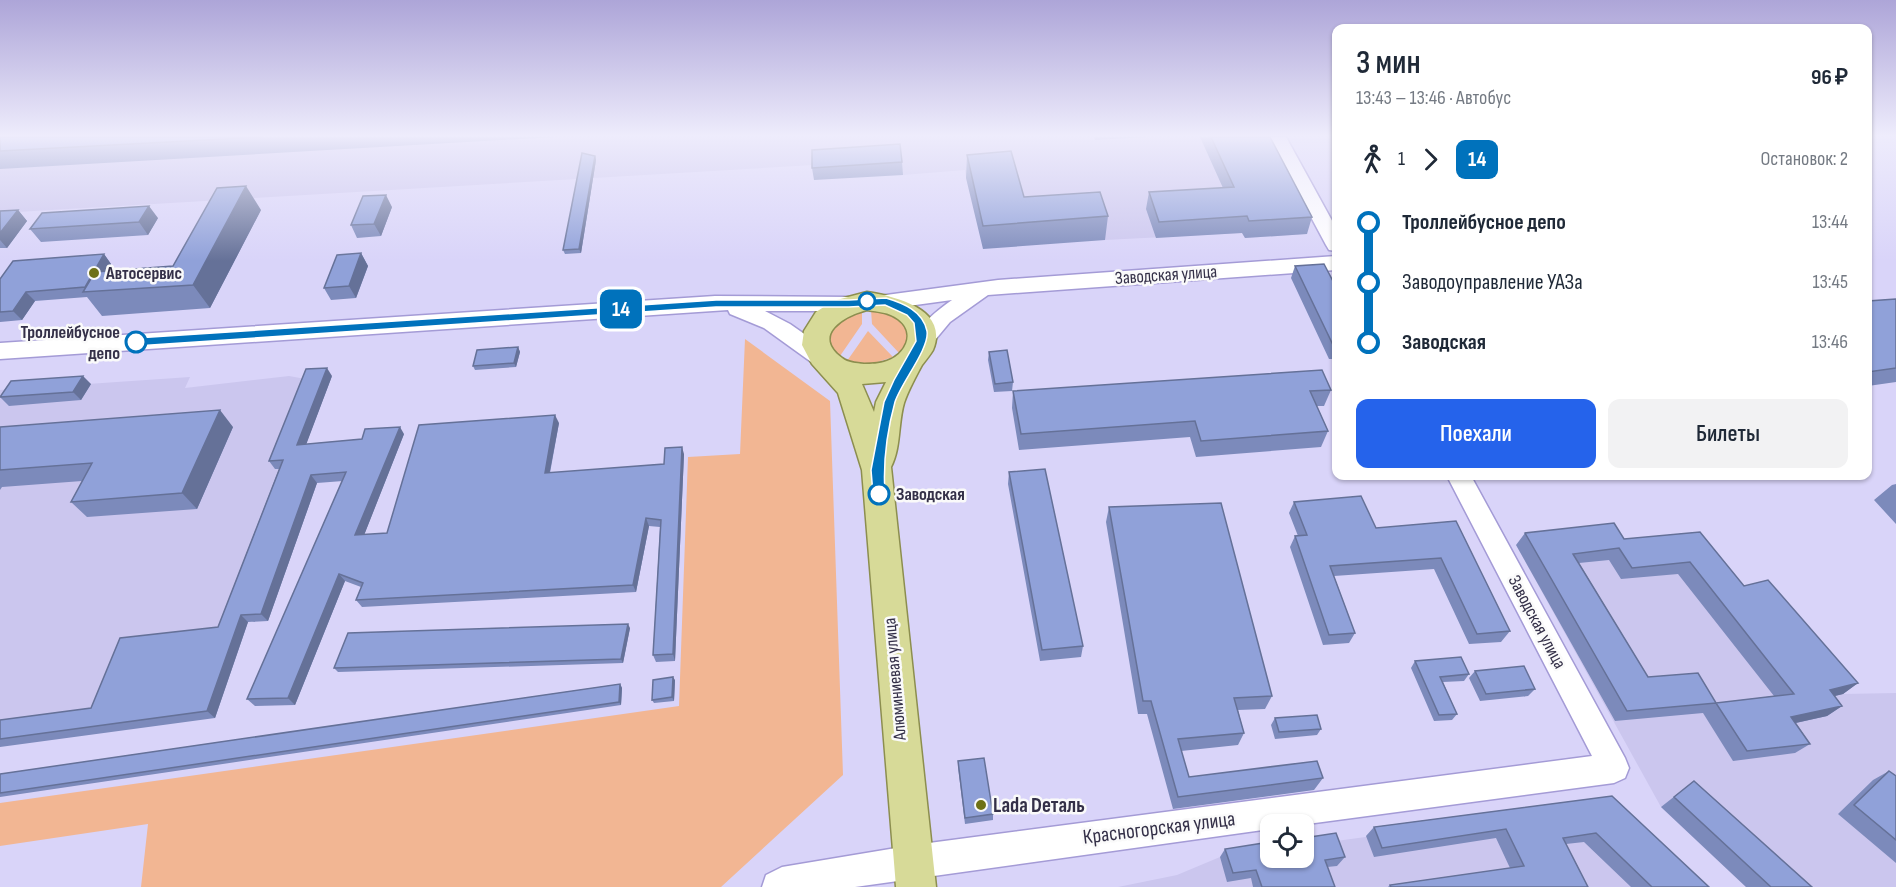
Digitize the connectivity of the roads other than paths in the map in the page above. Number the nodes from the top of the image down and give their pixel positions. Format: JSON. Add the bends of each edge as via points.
{"nodes":[{"id":1,"x":1301,"y":178,"type":"edge"},
{"id":2,"x":1332,"y":233,"type":"edge"},
{"id":3,"x":1332,"y":263,"type":"edge"},
{"id":4,"x":996,"y":288,"type":"junction"},
{"id":5,"x":886,"y":302,"type":"junction"},
{"id":6,"x":716,"y":303,"type":"junction"},
{"id":7,"x":849,"y":304,"type":"junction"},
{"id":8,"x":916,"y":350,"type":"junction"},
{"id":9,"x":0,"y":351,"type":"edge"},
{"id":10,"x":826,"y":361,"type":"junction"},
{"id":11,"x":877,"y":470,"type":"junction"},
{"id":12,"x":1461,"y":480,"type":"edge"},
{"id":13,"x":1614,"y":768,"type":"joint"},
{"id":14,"x":915,"y":874,"type":"edge"},
{"id":15,"x":778,"y":887,"type":"edge"}],
"edges":[{"from":1,"to":2,"type":"street"},
{"from":3,"to":4,"type":"street","name":"Заводская улица"},
{"from":4,"to":5,"type":"street"},
{"from":4,"to":8,"type":"street","via":[[953,309],[932,326]]},
{"from":5,"to":7,"type":"main road"},
{"from":5,"to":8,"type":"main road","via":[[910,313],[918,322],[922,332]]},
{"from":6,"to":7,"type":"street"},
{"from":6,"to":9,"type":"street"},
{"from":6,"to":10,"type":"street","via":[[756,314]]},
{"from":7,"to":10,"type":"main road","via":[[820,324],[816,343]]},
{"from":8,"to":10,"type":"main road","via":[[889,372],[876,374],[849,373]]},
{"from":8,"to":11,"type":"main road","via":[[890,402]]},
{"from":10,"to":11,"type":"main road","via":[[850,388]]},
{"from":11,"to":14,"type":"main road","name":"Алюминиевая улица"},
{"from":12,"to":13,"type":"street","name":"Заводская улица"},
{"from":13,"to":14,"type":"street","name":"Красногорская улица"},
{"from":14,"to":15,"type":"street","name":"Красногорская улица","via":[[782,883]]}]}
